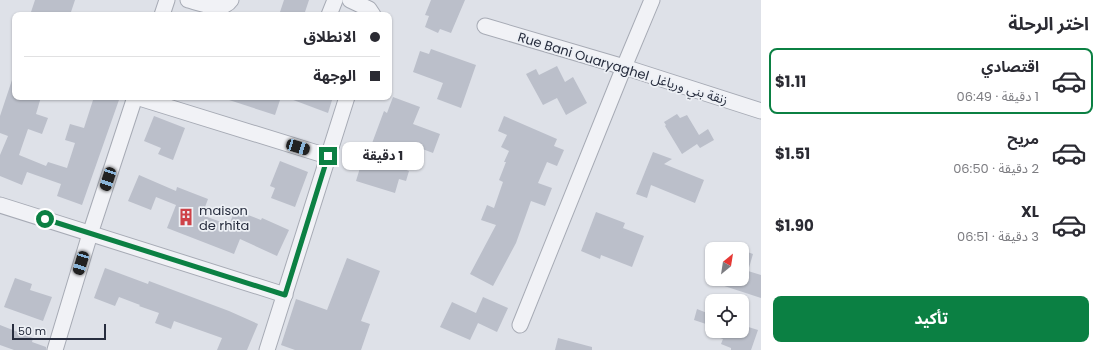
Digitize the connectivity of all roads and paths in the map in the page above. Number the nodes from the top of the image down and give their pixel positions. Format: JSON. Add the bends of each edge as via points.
{"nodes":[{"id":1,"x":167,"y":0,"type":"edge"},
{"id":2,"x":188,"y":0,"type":"edge"},
{"id":3,"x":231,"y":0,"type":"edge"},
{"id":4,"x":335,"y":0,"type":"edge"},
{"id":5,"x":350,"y":0,"type":"edge"},
{"id":6,"x":652,"y":0,"type":"edge"},
{"id":7,"x":163,"y":12,"type":"edge"},
{"id":8,"x":330,"y":12,"type":"edge"},
{"id":9,"x":371,"y":12,"type":"edge"},
{"id":10,"x":485,"y":26,"type":"dead end"},
{"id":11,"x":624,"y":67,"type":"junction"},
{"id":12,"x":135,"y":100,"type":"edge"},
{"id":13,"x":146,"y":100,"type":"edge"},
{"id":14,"x":346,"y":100,"type":"edge"},
{"id":15,"x":761,"y":112,"type":"edge"},
{"id":16,"x":328,"y":156,"type":"junction"},
{"id":17,"x":0,"y":205,"type":"edge"},
{"id":18,"x":90,"y":234,"type":"junction"},
{"id":19,"x":285,"y":295,"type":"junction"},
{"id":20,"x":520,"y":325,"type":"dead end"},
{"id":21,"x":55,"y":350,"type":"edge"},
{"id":22,"x":267,"y":350,"type":"edge"}],
"edges":[{"from":1,"to":7,"type":"street"},
{"from":2,"to":3,"type":"street","via":[[219,7],[225,6]]},
{"from":4,"to":8,"type":"street"},
{"from":5,"to":9,"type":"street"},
{"from":6,"to":11,"type":"street"},
{"from":10,"to":11,"type":"street","name":"Rue Bani Ouaryaghel زنقة بني ورياغل"},
{"from":11,"to":15,"type":"street","name":"Rue Bani Ouaryaghel زنقة بني ورياغل"},
{"from":11,"to":20,"type":"street"},
{"from":12,"to":18,"type":"street"},
{"from":13,"to":16,"type":"street"},
{"from":14,"to":16,"type":"street"},
{"from":16,"to":19,"type":"street"},
{"from":17,"to":18,"type":"street"},
{"from":18,"to":19,"type":"street"},
{"from":18,"to":21,"type":"street"},
{"from":19,"to":22,"type":"street"}]}
